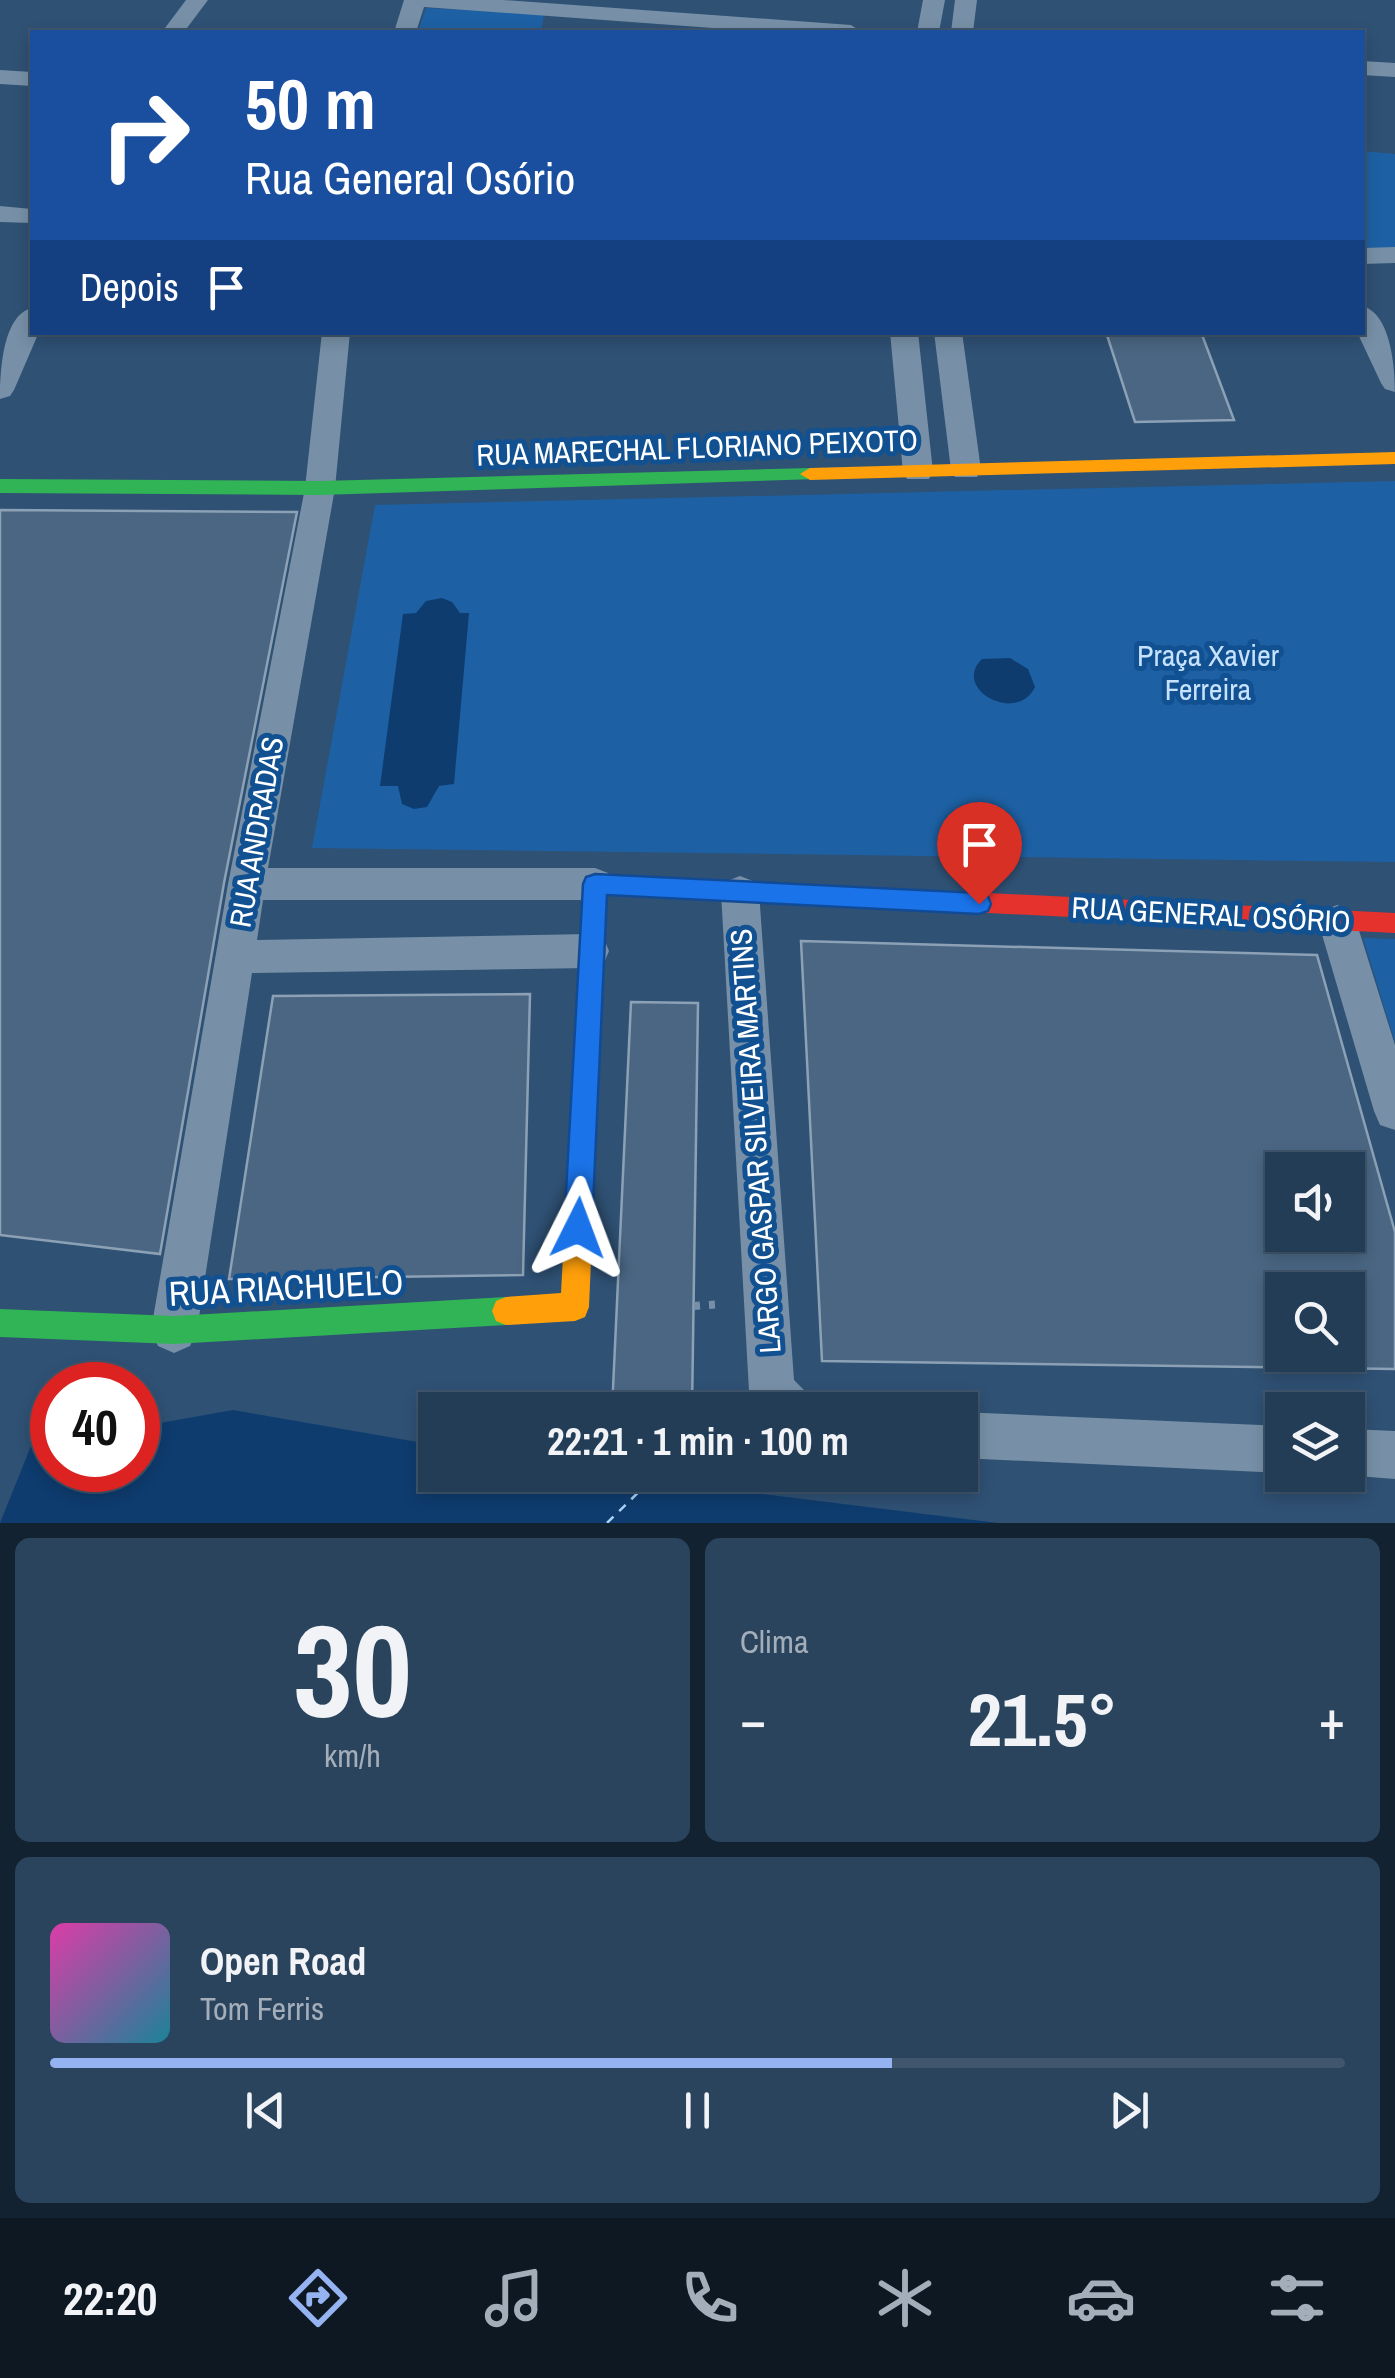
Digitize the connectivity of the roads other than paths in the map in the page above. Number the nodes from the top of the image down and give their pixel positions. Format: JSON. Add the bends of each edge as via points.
{"nodes":[{"id":1,"x":197,"y":0,"type":"edge"},
{"id":2,"x":416,"y":0,"type":"edge"},
{"id":3,"x":934,"y":0,"type":"edge"},
{"id":4,"x":966,"y":0,"type":"edge"},
{"id":5,"x":556,"y":22,"type":"edge"},
{"id":6,"x":174,"y":30,"type":"edge"},
{"id":7,"x":406,"y":30,"type":"edge"},
{"id":8,"x":792,"y":30,"type":"edge"},
{"id":9,"x":928,"y":30,"type":"edge"},
{"id":10,"x":962,"y":30,"type":"edge"},
{"id":11,"x":1365,"y":68,"type":"edge"},
{"id":12,"x":1395,"y":70,"type":"edge"},
{"id":13,"x":0,"y":76,"type":"edge"},
{"id":14,"x":30,"y":79,"type":"edge"},
{"id":15,"x":0,"y":214,"type":"edge"},
{"id":16,"x":30,"y":216,"type":"edge"},
{"id":17,"x":1395,"y":255,"type":"edge"},
{"id":18,"x":1365,"y":256,"type":"edge"},
{"id":19,"x":1365,"y":320,"type":"edge"},
{"id":20,"x":30,"y":321,"type":"edge"},
{"id":21,"x":336,"y":335,"type":"edge"},
{"id":22,"x":905,"y":340,"type":"edge"},
{"id":23,"x":949,"y":340,"type":"edge"},
{"id":24,"x":1395,"y":384,"type":"edge"},
{"id":25,"x":0,"y":390,"type":"edge"},
{"id":26,"x":1395,"y":458,"type":"edge"},
{"id":27,"x":966,"y":470,"type":"junction"},
{"id":28,"x":918,"y":472,"type":"junction"},
{"id":29,"x":0,"y":486,"type":"edge"},
{"id":30,"x":320,"y":488,"type":"junction"},
{"id":31,"x":247,"y":884,"type":"junction"},
{"id":32,"x":595,"y":884,"type":"junction"},
{"id":33,"x":740,"y":892,"type":"junction"},
{"id":34,"x":1338,"y":921,"type":"junction"},
{"id":35,"x":1395,"y":923,"type":"edge"},
{"id":36,"x":590,"y":951,"type":"junction"},
{"id":37,"x":235,"y":956,"type":"junction"},
{"id":38,"x":1395,"y":1111,"type":"edge"},
{"id":39,"x":0,"y":1323,"type":"edge"},
{"id":40,"x":174,"y":1330,"type":"junction"},
{"id":41,"x":781,"y":1392,"type":"edge"},
{"id":42,"x":978,"y":1436,"type":"edge"},
{"id":43,"x":1265,"y":1449,"type":"edge"},
{"id":44,"x":1365,"y":1454,"type":"edge"},
{"id":45,"x":1395,"y":1455,"type":"edge"}],
"edges":[{"from":1,"to":6,"type":"street"},
{"from":2,"to":5,"type":"street"},
{"from":2,"to":7,"type":"street"},
{"from":3,"to":9,"type":"street"},
{"from":4,"to":10,"type":"street"},
{"from":5,"to":8,"type":"street"},
{"from":11,"to":12,"type":"street"},
{"from":13,"to":14,"type":"street"},
{"from":15,"to":16,"type":"street"},
{"from":17,"to":18,"type":"street"},
{"from":19,"to":24,"type":"street"},
{"from":20,"to":25,"type":"street"},
{"from":21,"to":30,"type":"street","name":"RUA ANDRADAS"},
{"from":22,"to":23,"type":"street"},
{"from":22,"to":28,"type":"street"},
{"from":23,"to":27,"type":"street"},
{"from":26,"to":27,"type":"main road","name":"RUA MARECHAL FLORIANO PEIXOTO"},
{"from":27,"to":28,"type":"main road","name":"RUA MARECHAL FLORIANO PEIXOTO"},
{"from":28,"to":30,"type":"main road","name":"RUA MARECHAL FLORIANO PEIXOTO"},
{"from":29,"to":30,"type":"main road","name":"RUA MARECHAL FLORIANO PEIXOTO"},
{"from":30,"to":31,"type":"street","name":"RUA ANDRADAS"},
{"from":31,"to":32,"type":"street","name":"RUA GENERAL OSÓRIO"},
{"from":31,"to":37,"type":"street","name":"RUA ANDRADAS"},
{"from":32,"to":33,"type":"main road","name":"RUA GENERAL OSÓRIO"},
{"from":32,"to":36,"type":"main road"},
{"from":33,"to":34,"type":"main road","name":"RUA GENERAL OSÓRIO"},
{"from":33,"to":41,"type":"street","name":"LARGO GASPAR SILVEIRA MARTINS"},
{"from":34,"to":35,"type":"main road","name":"RUA GENERAL OSÓRIO"},
{"from":34,"to":38,"type":"street"},
{"from":36,"to":37,"type":"street"},
{"from":36,"to":40,"type":"main road","name":"RUA RIACHUELO","via":[[574,1306]]},
{"from":37,"to":40,"type":"street","name":"RUA ANDRADAS"},
{"from":39,"to":40,"type":"main road","name":"RUA RIACHUELO"},
{"from":42,"to":43,"type":"street"},
{"from":44,"to":45,"type":"street"}]}
